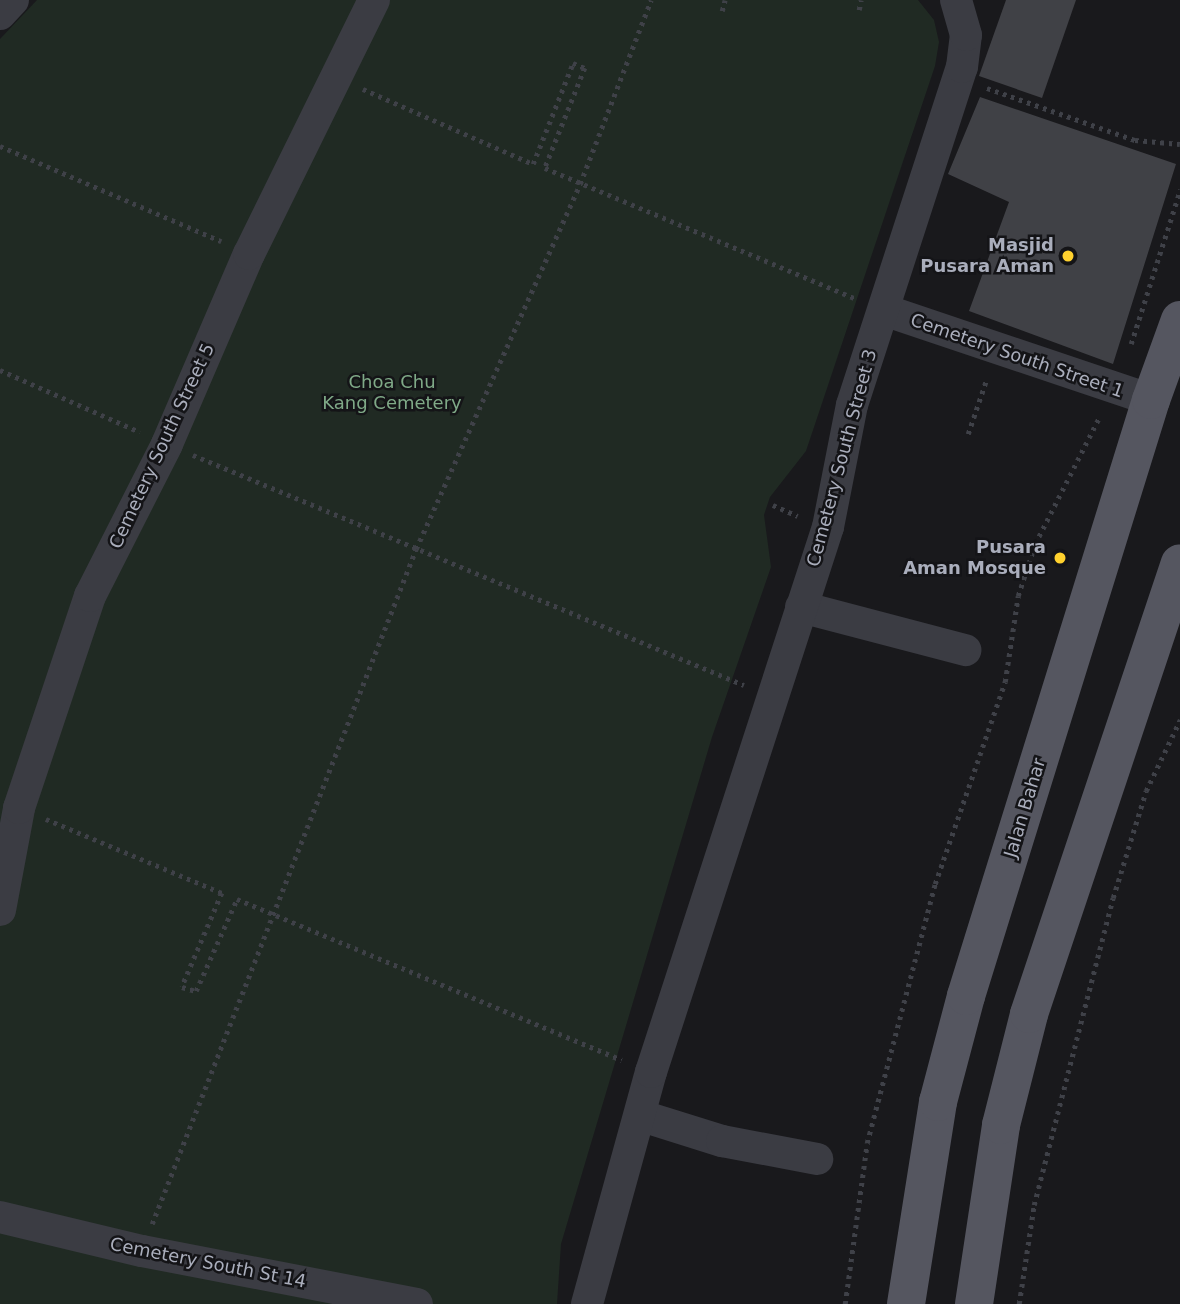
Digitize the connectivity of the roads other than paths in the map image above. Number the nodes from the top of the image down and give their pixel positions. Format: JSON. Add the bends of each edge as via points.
{"nodes":[{"id":1,"x":13,"y":0,"type":"edge"},
{"id":2,"x":374,"y":0,"type":"edge"},
{"id":3,"x":956,"y":0,"type":"edge"},
{"id":4,"x":0,"y":14,"type":"edge"},
{"id":5,"x":884,"y":310,"type":"junction"},
{"id":6,"x":1180,"y":320,"type":"edge"},
{"id":7,"x":1134,"y":395,"type":"junction"},
{"id":8,"x":1180,"y":564,"type":"edge"},
{"id":9,"x":801,"y":607,"type":"junction"},
{"id":10,"x":965,"y":650,"type":"dead end"},
{"id":11,"x":0,"y":910,"type":"edge"},
{"id":12,"x":642,"y":1115,"type":"junction"},
{"id":13,"x":817,"y":1159,"type":"dead end"},
{"id":14,"x":0,"y":1217,"type":"edge"},
{"id":15,"x":417,"y":1304,"type":"edge"},
{"id":16,"x":587,"y":1304,"type":"edge"},
{"id":17,"x":906,"y":1304,"type":"edge"},
{"id":18,"x":974,"y":1304,"type":"edge"}],
"edges":[{"from":1,"to":4,"type":"lane"},
{"from":2,"to":11,"type":"lane","name":"Cemetery South Street 5","via":[[249,254],[167,444],[90,596],[19,808]]},
{"from":3,"to":5,"type":"lane","name":"Cemetery South Street 3","via":[[966,35],[962,67]]},
{"from":5,"to":7,"type":"lane","name":"Cemetery South Street 1"},
{"from":5,"to":9,"type":"lane","name":"Cemetery South Street 3","via":[[852,405],[828,527]]},
{"from":6,"to":7,"type":"main road","name":"Jalan Bahar"},
{"from":7,"to":17,"type":"main road","name":"Jalan Bahar","via":[[939,1102]]},
{"from":8,"to":18,"type":"main road","via":[[1029,1014],[1001,1125]]},
{"from":9,"to":10,"type":"lane"},
{"from":9,"to":12,"type":"lane","name":"Cemetery South Street 3","via":[[651,1072]]},
{"from":12,"to":13,"type":"lane","via":[[722,1141]]},
{"from":12,"to":16,"type":"lane","name":"Cemetery South Street 3"},
{"from":14,"to":15,"type":"lane","name":"Cemetery South St 14","via":[[142,1251]]}]}
